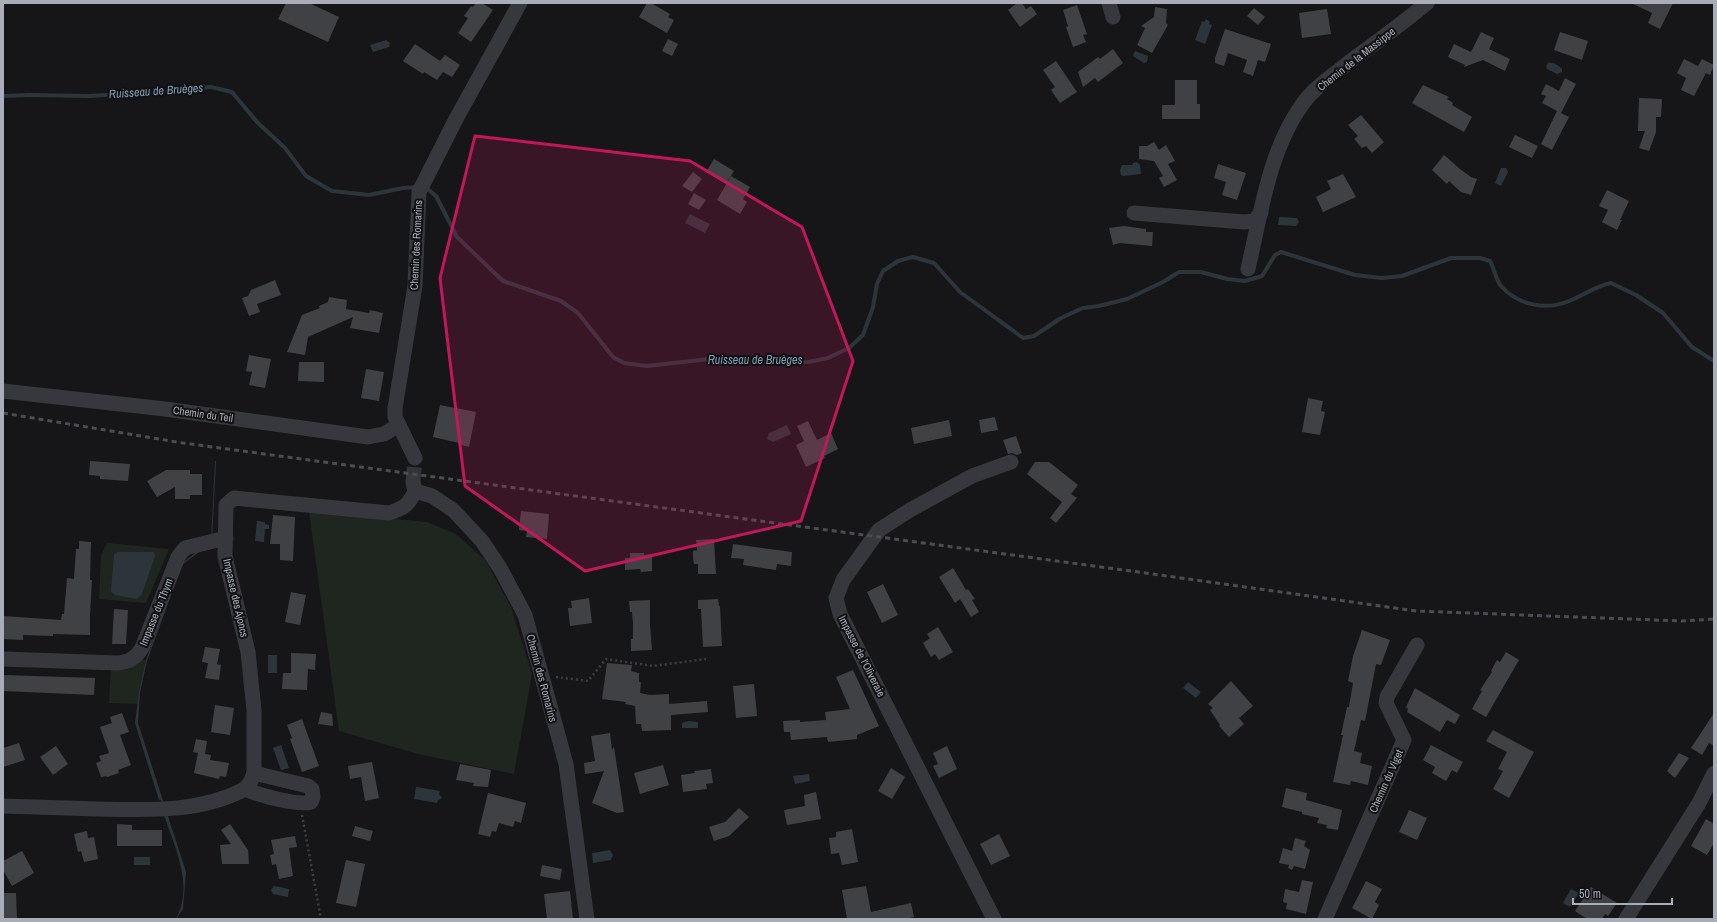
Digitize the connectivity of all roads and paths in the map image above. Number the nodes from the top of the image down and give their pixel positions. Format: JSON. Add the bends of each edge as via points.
{"nodes":[{"id":1,"x":520,"y":3,"type":"edge"},
{"id":2,"x":1427,"y":3,"type":"edge"},
{"id":3,"x":1134,"y":213,"type":"dead end"},
{"id":4,"x":1261,"y":213,"type":"junction"},
{"id":5,"x":1248,"y":269,"type":"dead end"},
{"id":6,"x":3,"y":391,"type":"edge"},
{"id":7,"x":399,"y":425,"type":"junction"},
{"id":8,"x":415,"y":458,"type":"tunnel mouth"},
{"id":9,"x":1011,"y":462,"type":"dead end"},
{"id":10,"x":414,"y":487,"type":"joint"},
{"id":11,"x":226,"y":538,"type":"junction"},
{"id":12,"x":1417,"y":645,"type":"dead end"},
{"id":13,"x":3,"y":659,"type":"edge"},
{"id":14,"x":706,"y":659,"type":"dead end"},
{"id":15,"x":541,"y":676,"type":"junction"},
{"id":16,"x":254,"y":773,"type":"junction"},
{"id":17,"x":1714,"y":773,"type":"edge"},
{"id":18,"x":245,"y":789,"type":"junction"},
{"id":19,"x":300,"y":803,"type":"junction"},
{"id":20,"x":3,"y":806,"type":"edge"},
{"id":21,"x":321,"y":919,"type":"edge"},
{"id":22,"x":587,"y":919,"type":"edge"},
{"id":23,"x":994,"y":919,"type":"edge"},
{"id":24,"x":1325,"y":919,"type":"edge"},
{"id":25,"x":1626,"y":919,"type":"edge"}],
"edges":[{"from":1,"to":7,"type":"street","name":"Chemin des Romarins","via":[[419,192],[415,286],[395,408],[395,417]]},
{"from":2,"to":4,"type":"street","name":"Chemin de la Massippe","via":[[1325,81],[1304,102],[1277,154]]},
{"from":3,"to":4,"type":"street","via":[[1244,222],[1254,221]]},
{"from":4,"to":5,"type":"street","name":"Chemin de la Massippe"},
{"from":6,"to":7,"type":"street","name":"Chemin du Teil","via":[[165,409],[368,437],[384,434]]},
{"from":7,"to":8,"type":"street","name":"Chemin des Romarins"},
{"from":9,"to":23,"type":"street","name":"Impasse de l'Oliveraie","via":[[972,476],[879,530],[843,580],[836,598],[840,614]]},
{"from":10,"to":11,"type":"street","name":"Impasse des Ajoncs","via":[[411,500],[403,508],[389,512],[234,498],[226,505]]},
{"from":10,"to":15,"type":"street","name":"Chemin des Romarins","via":[[453,510],[486,546],[525,615]]},
{"from":11,"to":13,"type":"street","name":"Impasse du Thym","via":[[185,548],[178,557],[142,648],[132,660],[117,663]]},
{"from":11,"to":16,"type":"street","name":"Impasse des Ajoncs","via":[[225,556],[248,652],[254,710]]},
{"from":12,"to":24,"type":"street","name":"Chemin du Viget","via":[[1386,703],[1404,740]]},
{"from":14,"to":15,"type":"path","via":[[653,666],[606,659],[588,681]]},
{"from":15,"to":22,"type":"street","name":"Chemin des Romarins","via":[[566,764]]},
{"from":16,"to":18,"type":"street","name":"Impasse des Ajoncs"},
{"from":16,"to":19,"type":"street","via":[[308,786],[312,789],[311,802]]},
{"from":17,"to":25,"type":"street","via":[[1699,803]]},
{"from":18,"to":19,"type":"street"},
{"from":18,"to":20,"type":"street","via":[[220,800],[164,809]]},
{"from":19,"to":21,"type":"path"}]}
